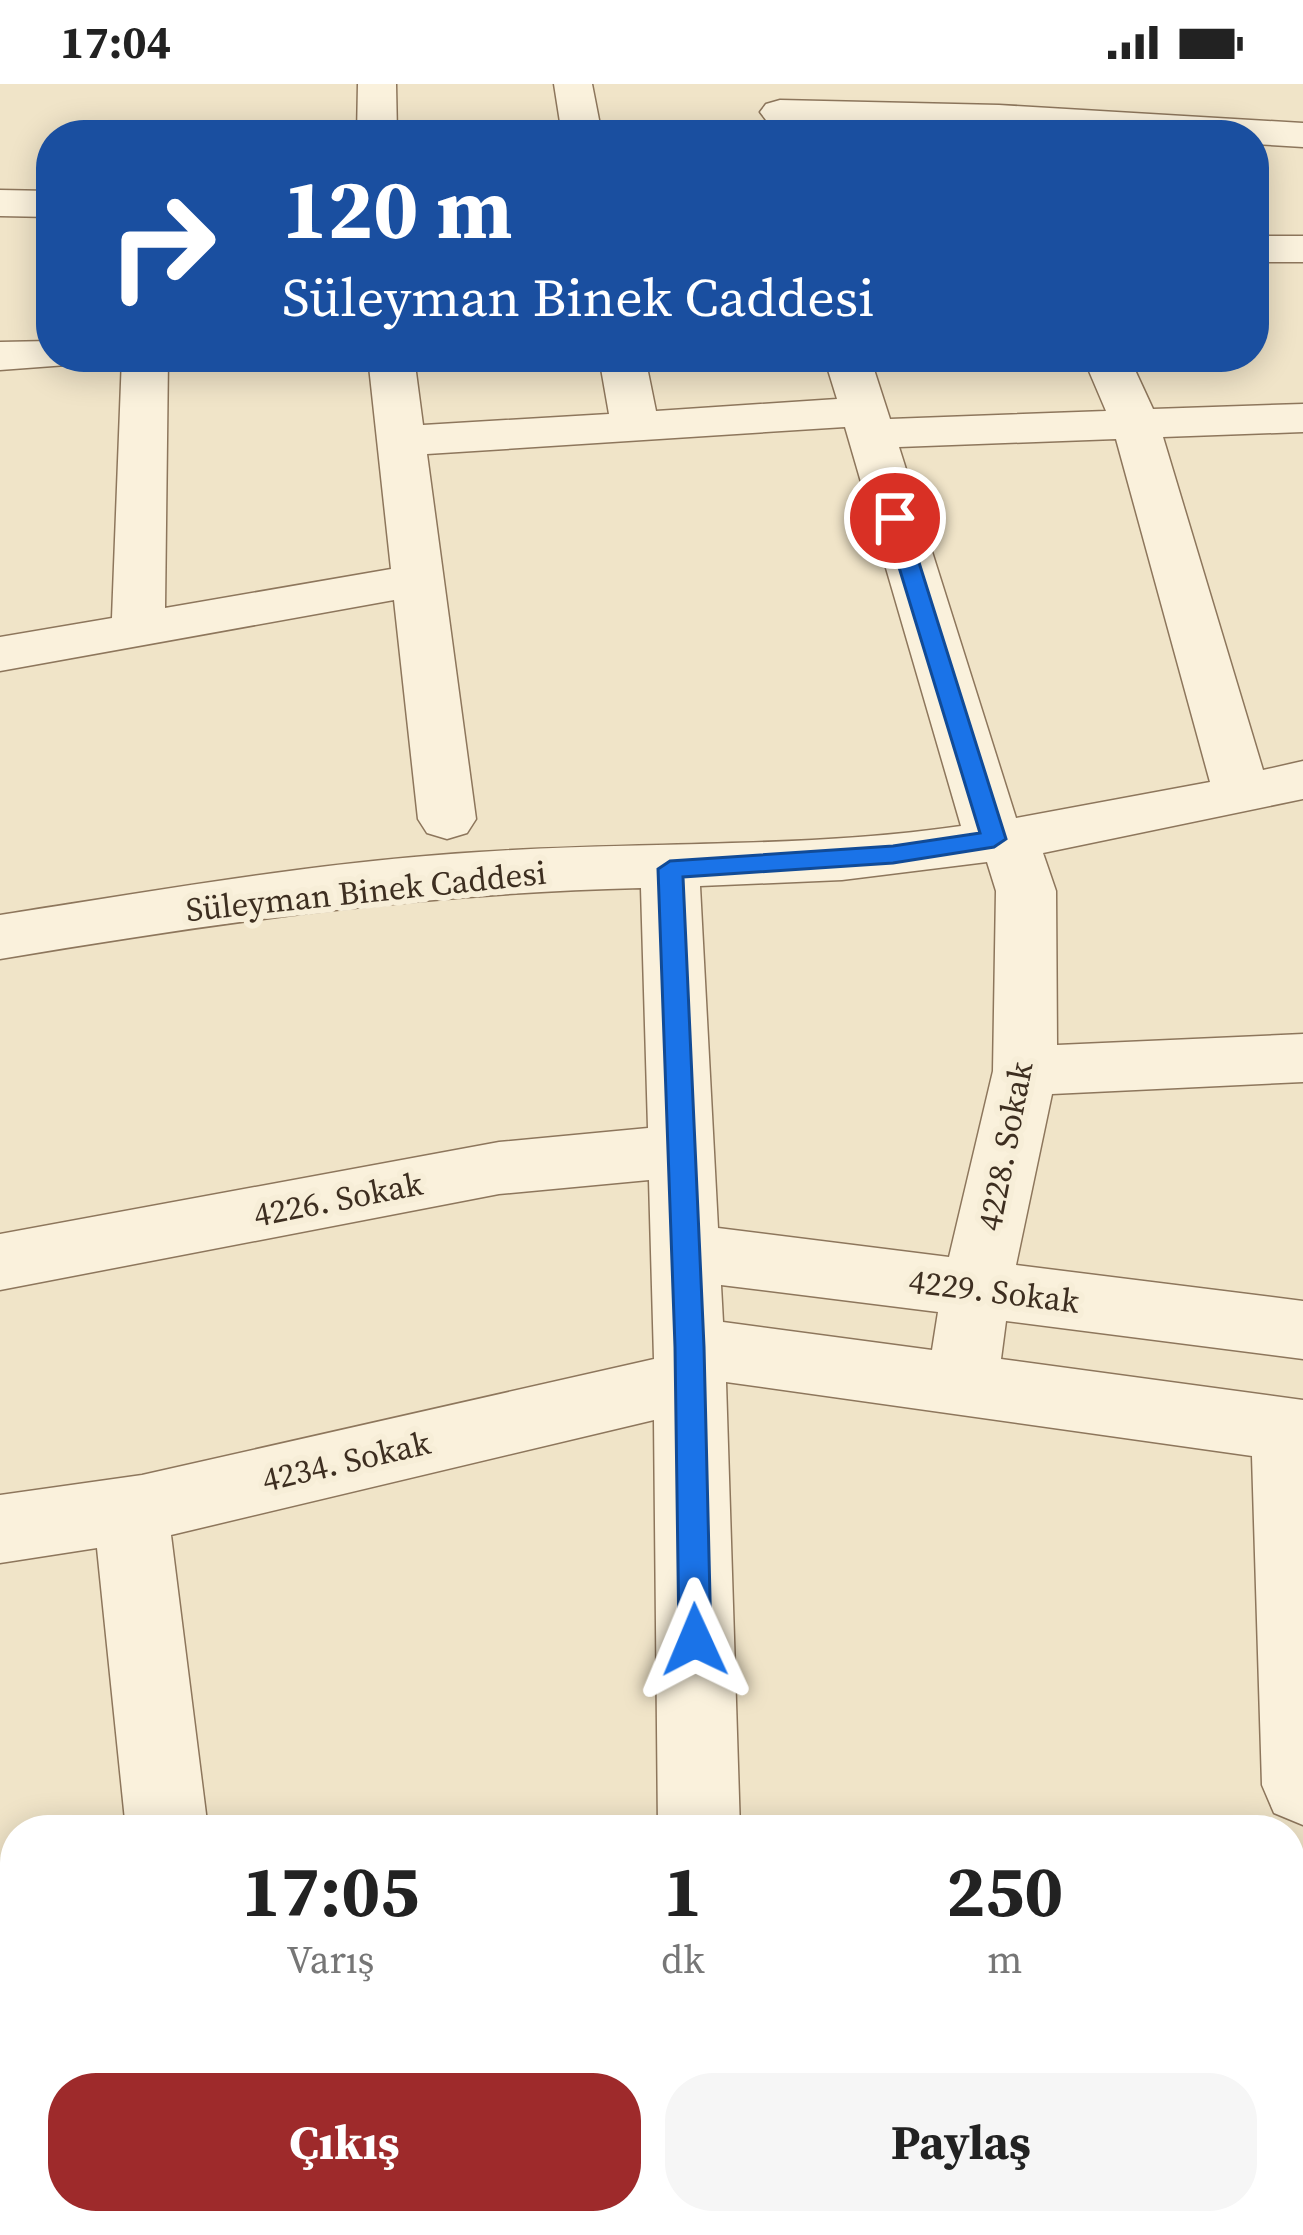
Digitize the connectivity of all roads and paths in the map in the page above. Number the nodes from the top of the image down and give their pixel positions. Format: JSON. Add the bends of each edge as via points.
{"nodes":[{"id":1,"x":376,"y":84,"type":"edge"},
{"id":2,"x":573,"y":84,"type":"edge"},
{"id":3,"x":776,"y":110,"type":"edge"},
{"id":4,"x":377,"y":120,"type":"edge"},
{"id":5,"x":579,"y":120,"type":"edge"},
{"id":6,"x":918,"y":120,"type":"edge"},
{"id":7,"x":1269,"y":133,"type":"edge"},
{"id":8,"x":1303,"y":134,"type":"edge"},
{"id":9,"x":0,"y":203,"type":"edge"},
{"id":10,"x":36,"y":204,"type":"edge"},
{"id":11,"x":1303,"y":248,"type":"edge"},
{"id":12,"x":1269,"y":249,"type":"edge"},
{"id":13,"x":36,"y":355,"type":"edge"},
{"id":14,"x":0,"y":356,"type":"edge"},
{"id":15,"x":145,"y":372,"type":"edge"},
{"id":16,"x":393,"y":372,"type":"edge"},
{"id":17,"x":625,"y":372,"type":"edge"},
{"id":18,"x":851,"y":372,"type":"edge"},
{"id":19,"x":1113,"y":372,"type":"edge"},
{"id":20,"x":1303,"y":418,"type":"edge"},
{"id":21,"x":1135,"y":422,"type":"junction"},
{"id":22,"x":866,"y":423,"type":"junction"},
{"id":23,"x":635,"y":426,"type":"junction"},
{"id":24,"x":401,"y":441,"type":"junction"},
{"id":25,"x":418,"y":580,"type":"junction"},
{"id":26,"x":139,"y":630,"type":"junction"},
{"id":27,"x":0,"y":654,"type":"edge"},
{"id":28,"x":1303,"y":780,"type":"edge"},
{"id":29,"x":1242,"y":794,"type":"junction"},
{"id":30,"x":447,"y":819,"type":"dead end"},
{"id":31,"x":1001,"y":838,"type":"junction"},
{"id":32,"x":670,"y":869,"type":"junction"},
{"id":33,"x":0,"y":937,"type":"edge"},
{"id":34,"x":1303,"y":1058,"type":"edge"},
{"id":35,"x":1025,"y":1071,"type":"junction"},
{"id":36,"x":679,"y":1151,"type":"junction"},
{"id":37,"x":686,"y":1252,"type":"junction"},
{"id":38,"x":0,"y":1262,"type":"edge"},
{"id":39,"x":976,"y":1288,"type":"junction"},
{"id":40,"x":1303,"y":1330,"type":"edge"},
{"id":41,"x":690,"y":1364,"type":"junction"},
{"id":42,"x":962,"y":1385,"type":"junction"},
{"id":43,"x":1295,"y":1431,"type":"edge"},
{"id":44,"x":130,"y":1508,"type":"junction"},
{"id":45,"x":0,"y":1529,"type":"edge"},
{"id":46,"x":1303,"y":1785,"type":"edge"},
{"id":47,"x":165,"y":1815,"type":"edge"},
{"id":48,"x":699,"y":1815,"type":"edge"}],
"edges":[{"from":1,"to":4,"type":"street"},
{"from":2,"to":5,"type":"street"},
{"from":3,"to":6,"type":"street"},
{"from":7,"to":8,"type":"street"},
{"from":9,"to":10,"type":"street"},
{"from":11,"to":12,"type":"street"},
{"from":13,"to":14,"type":"street"},
{"from":15,"to":26,"type":"street"},
{"from":16,"to":24,"type":"street"},
{"from":17,"to":23,"type":"street"},
{"from":18,"to":22,"type":"street","name":"4228. Sokak"},
{"from":19,"to":21,"type":"street"},
{"from":20,"to":21,"type":"street"},
{"from":21,"to":22,"type":"street"},
{"from":21,"to":29,"type":"street"},
{"from":22,"to":23,"type":"street"},
{"from":22,"to":31,"type":"street","name":"4228. Sokak"},
{"from":23,"to":24,"type":"street"},
{"from":24,"to":25,"type":"street"},
{"from":25,"to":26,"type":"street"},
{"from":25,"to":30,"type":"street"},
{"from":26,"to":27,"type":"street"},
{"from":28,"to":29,"type":"street","name":"Süleyman Binek Caddesi"},
{"from":29,"to":31,"type":"street","name":"Süleyman Binek Caddesi"},
{"from":31,"to":32,"type":"street","name":"Süleyman Binek Caddesi"},
{"from":31,"to":35,"type":"street","name":"4228. Sokak","via":[[1026,891]]},
{"from":32,"to":33,"type":"street","name":"Süleyman Binek Caddesi","via":[[461,874],[263,895]]},
{"from":32,"to":36,"type":"street"},
{"from":34,"to":35,"type":"street"},
{"from":35,"to":39,"type":"street","name":"4228. Sokak"},
{"from":36,"to":37,"type":"street"},
{"from":36,"to":38,"type":"street","name":"4226. Sokak","via":[[499,1168]]},
{"from":37,"to":39,"type":"street","name":"4229. Sokak"},
{"from":37,"to":41,"type":"street"},
{"from":39,"to":40,"type":"street","name":"4229. Sokak"},
{"from":39,"to":42,"type":"street","name":"4228. Sokak"},
{"from":41,"to":42,"type":"street"},
{"from":41,"to":44,"type":"street","name":"4234. Sokak"},
{"from":41,"to":48,"type":"street"},
{"from":42,"to":43,"type":"street"},
{"from":43,"to":46,"type":"street"},
{"from":44,"to":45,"type":"street","name":"4234. Sokak"},
{"from":44,"to":47,"type":"street"}]}
